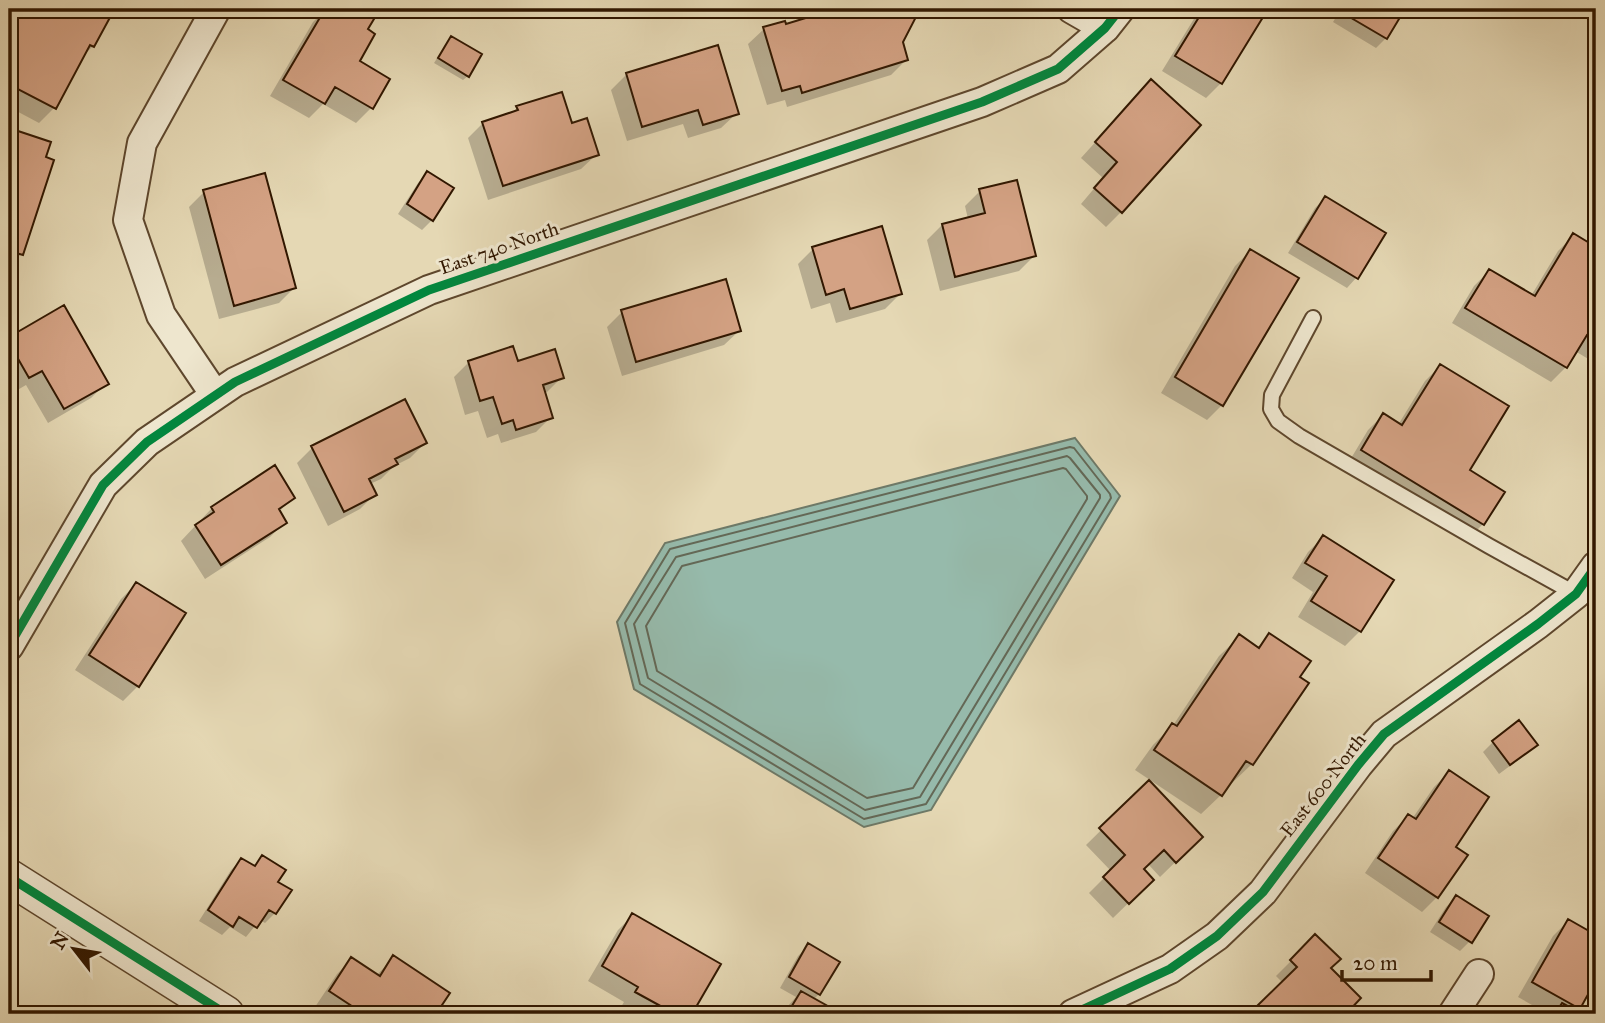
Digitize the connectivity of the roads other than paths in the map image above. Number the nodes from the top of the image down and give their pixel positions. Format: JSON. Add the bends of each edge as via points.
{"nodes":[{"id":1,"x":216,"y":9,"type":"edge"},
{"id":2,"x":1072,"y":9,"type":"edge"},
{"id":3,"x":1112,"y":19,"type":"edge"},
{"id":4,"x":1313,"y":318,"type":"dead end"},
{"id":5,"x":215,"y":395,"type":"junction"},
{"id":6,"x":1596,"y":566,"type":"edge"},
{"id":7,"x":1576,"y":594,"type":"junction"},
{"id":8,"x":9,"y":646,"type":"edge"},
{"id":9,"x":9,"y":877,"type":"edge"},
{"id":10,"x":1479,"y":974,"type":"dead end"},
{"id":11,"x":226,"y":1014,"type":"edge"},
{"id":12,"x":1073,"y":1014,"type":"edge"},
{"id":13,"x":1453,"y":1014,"type":"edge"}],
"edges":[{"from":1,"to":5,"type":"street","via":[[142,143],[128,220],[162,315]]},
{"from":2,"to":3,"type":"street"},
{"from":3,"to":5,"type":"street","name":"East 740 North","via":[[1058,69],[982,102],[429,290]]},
{"from":4,"to":7,"type":"lane","via":[[1272,395],[1271,409],[1278,421]]},
{"from":5,"to":8,"type":"street","name":"East 740 North","via":[[147,442],[103,485]]},
{"from":6,"to":7,"type":"street","name":"East 600 North"},
{"from":7,"to":12,"type":"street","name":"East 600 North","via":[[1384,734],[1263,892],[1217,936],[1170,970]]},
{"from":9,"to":11,"type":"street"},
{"from":10,"to":13,"type":"street"}]}
